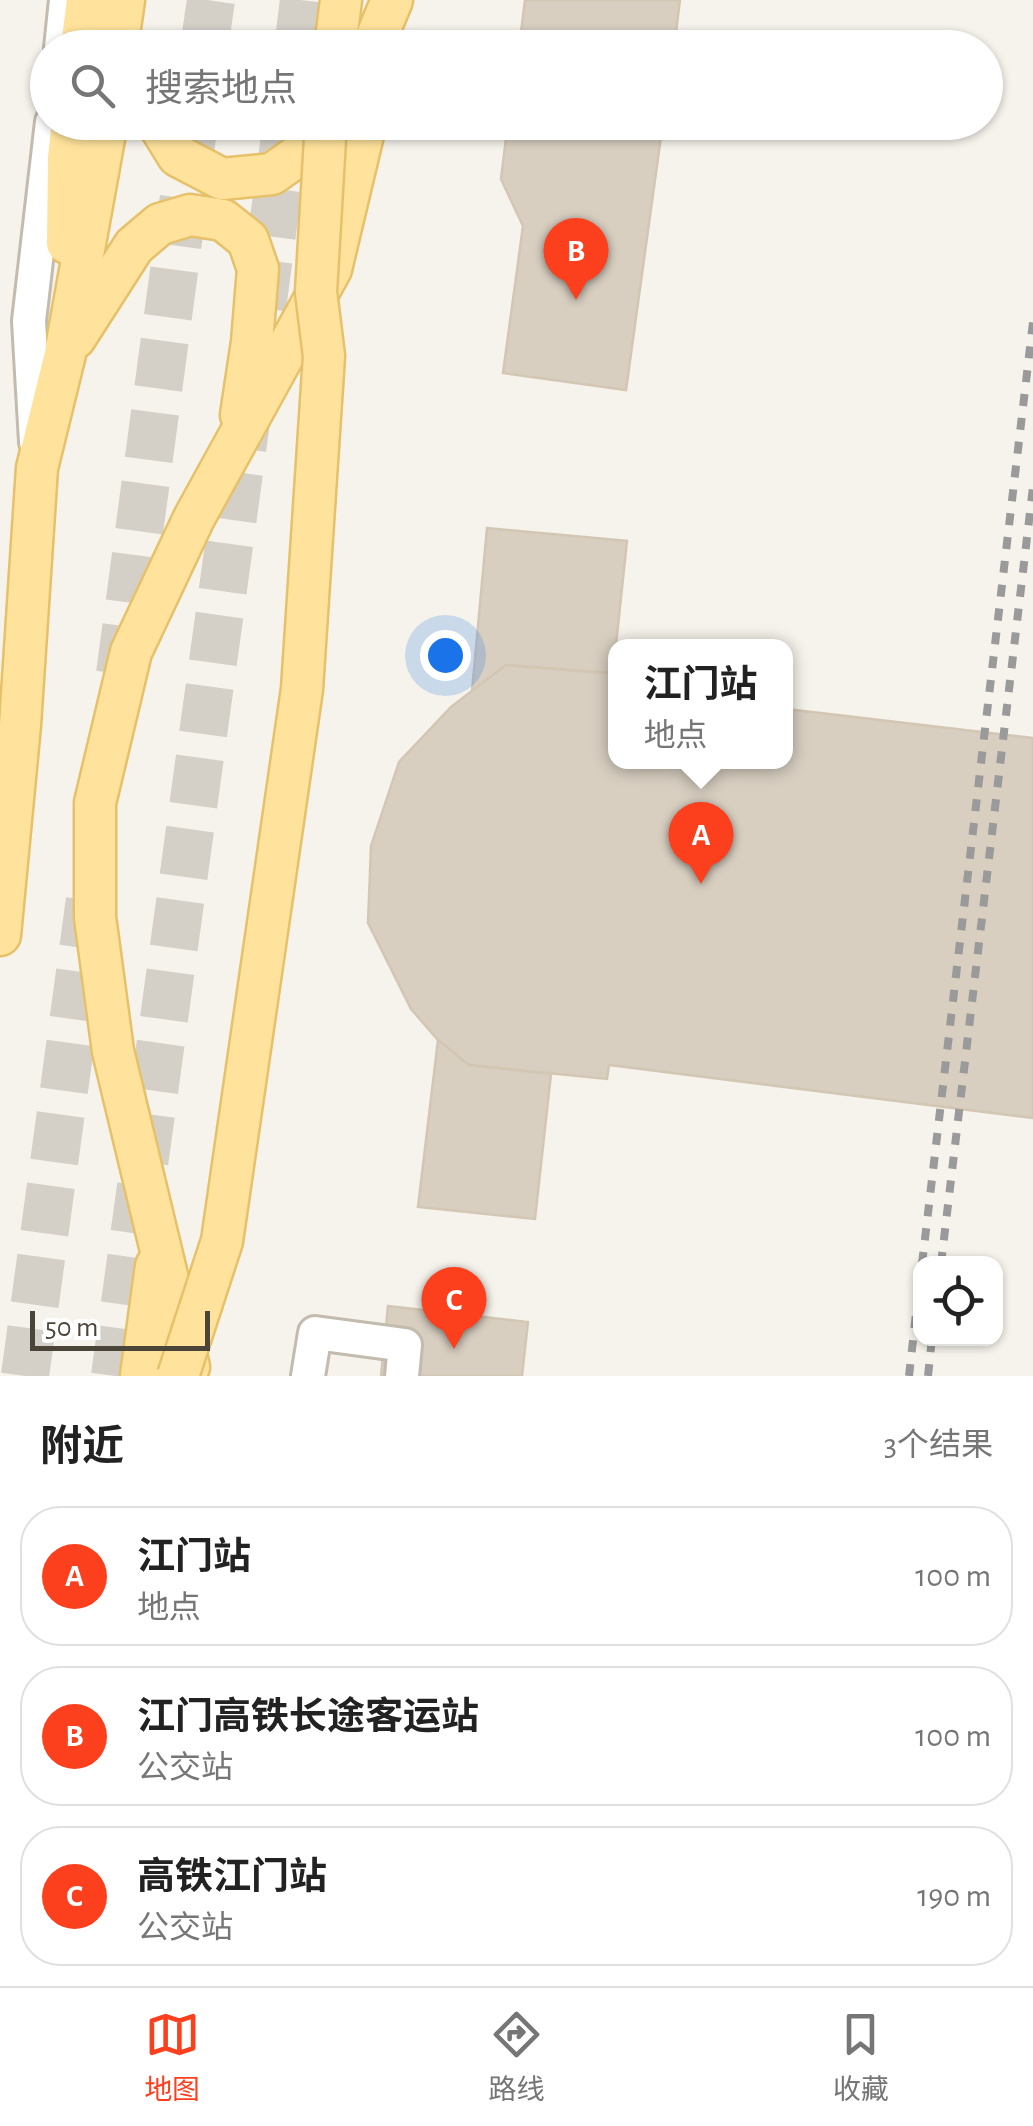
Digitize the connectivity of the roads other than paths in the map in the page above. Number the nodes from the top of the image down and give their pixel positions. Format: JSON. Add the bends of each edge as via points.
{"nodes":[{"id":1,"x":66,"y":0,"type":"edge"},
{"id":2,"x":87,"y":0,"type":"edge"},
{"id":3,"x":124,"y":0,"type":"edge"},
{"id":4,"x":139,"y":0,"type":"edge"},
{"id":5,"x":342,"y":0,"type":"edge"},
{"id":6,"x":394,"y":0,"type":"edge"},
{"id":7,"x":62,"y":30,"type":"edge"},
{"id":8,"x":84,"y":30,"type":"edge"},
{"id":9,"x":120,"y":30,"type":"edge"},
{"id":10,"x":143,"y":30,"type":"edge"},
{"id":11,"x":338,"y":30,"type":"edge"},
{"id":12,"x":380,"y":30,"type":"edge"},
{"id":13,"x":388,"y":30,"type":"edge"},
{"id":14,"x":63,"y":140,"type":"edge"},
{"id":15,"x":64,"y":140,"type":"edge"},
{"id":16,"x":103,"y":140,"type":"edge"},
{"id":17,"x":168,"y":140,"type":"edge"},
{"id":18,"x":317,"y":140,"type":"edge"},
{"id":19,"x":327,"y":140,"type":"edge"},
{"id":20,"x":362,"y":140,"type":"edge"},
{"id":21,"x":65,"y":354,"type":"junction"},
{"id":22,"x":236,"y":444,"type":"junction"},
{"id":23,"x":37,"y":468,"type":"junction"},
{"id":24,"x":0,"y":604,"type":"edge"},
{"id":25,"x":0,"y":935,"type":"edge"},
{"id":26,"x":160,"y":1241,"type":"junction"},
{"id":27,"x":140,"y":1376,"type":"edge"},
{"id":28,"x":178,"y":1376,"type":"edge"},
{"id":29,"x":192,"y":1376,"type":"edge"},
{"id":30,"x":308,"y":1376,"type":"edge"},
{"id":31,"x":402,"y":1376,"type":"edge"}],
"edges":[{"from":1,"to":7,"type":"street"},
{"from":2,"to":8,"type":"main road"},
{"from":3,"to":9,"type":"main road"},
{"from":4,"to":10,"type":"main road"},
{"from":5,"to":11,"type":"main road"},
{"from":6,"to":12,"type":"main road"},
{"from":6,"to":13,"type":"main road"},
{"from":14,"to":23,"type":"street","via":[[29,321]]},
{"from":15,"to":21,"type":"main road"},
{"from":16,"to":21,"type":"main road"},
{"from":17,"to":18,"type":"main road","via":[[178,156],[222,180],[272,174]]},
{"from":19,"to":28,"type":"main road","bridge":true,"via":[[316,292],[324,356],[302,689],[222,1241]]},
{"from":20,"to":22,"type":"main road","via":[[331,269]]},
{"from":21,"to":22,"type":"main road","via":[[134,246],[160,224],[190,216],[223,220],[248,240],[258,269]]},
{"from":21,"to":23,"type":"main road"},
{"from":22,"to":26,"type":"main road","via":[[132,652],[95,803],[95,916],[113,1050]]},
{"from":23,"to":24,"type":"main road"},
{"from":23,"to":25,"type":"main road"},
{"from":26,"to":27,"type":"main road"},
{"from":26,"to":29,"type":"main road"},
{"from":30,"to":31,"type":"street","via":[[314,1334],[405,1344]]}]}
